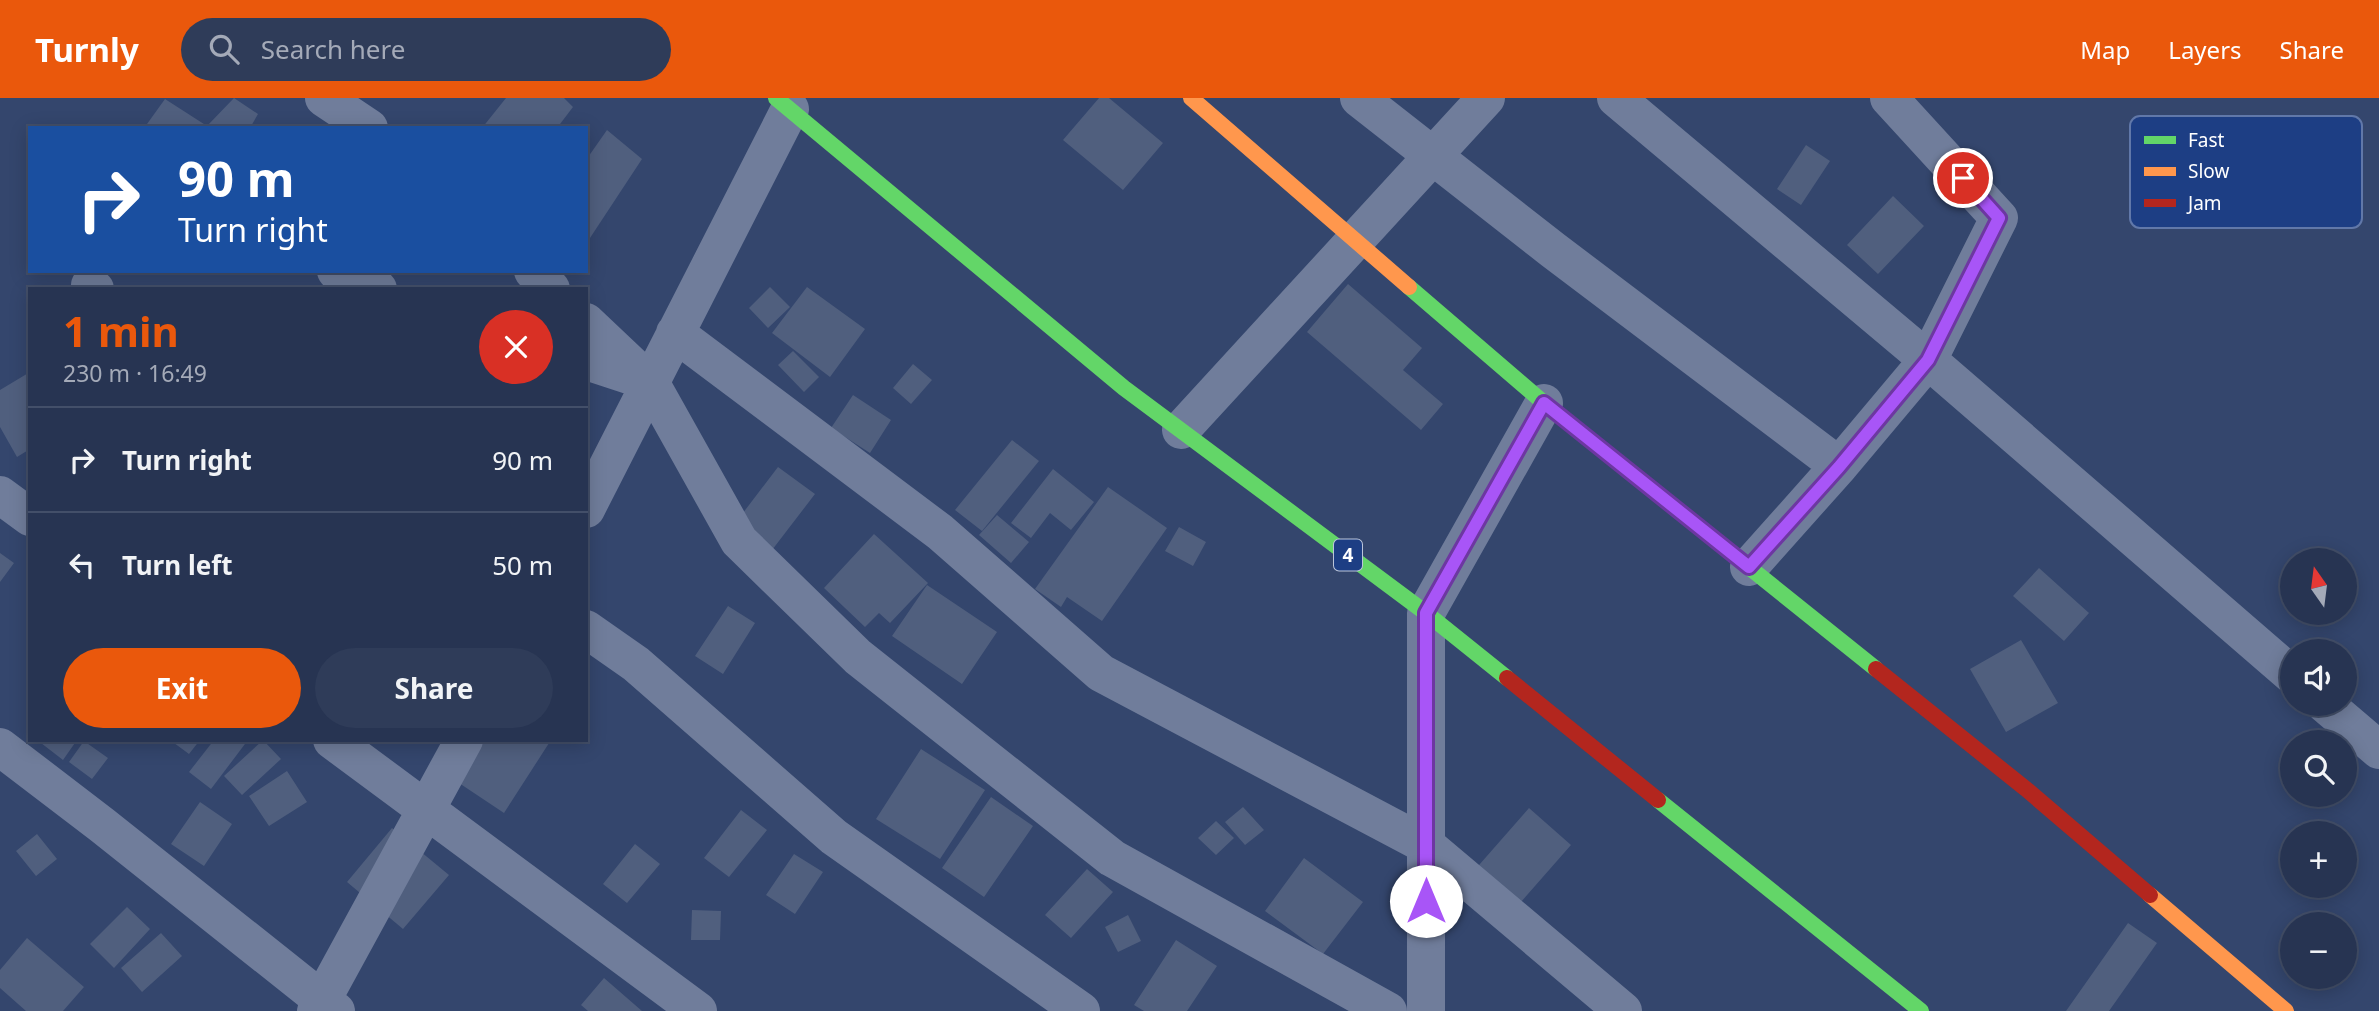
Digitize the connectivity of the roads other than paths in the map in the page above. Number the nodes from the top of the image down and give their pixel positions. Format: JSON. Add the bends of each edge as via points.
{"nodes":[{"id":1,"x":324,"y":98,"type":"edge"},
{"id":2,"x":1191,"y":98,"type":"edge"},
{"id":3,"x":1359,"y":98,"type":"edge"},
{"id":4,"x":1486,"y":98,"type":"edge"},
{"id":5,"x":1616,"y":98,"type":"edge"},
{"id":6,"x":1889,"y":98,"type":"edge"},
{"id":7,"x":783,"y":104,"type":"edge"},
{"id":8,"x":366,"y":126,"type":"edge"},
{"id":9,"x":1433,"y":156,"type":"junction"},
{"id":10,"x":1356,"y":240,"type":"junction"},
{"id":11,"x":341,"y":273,"type":"edge"},
{"id":12,"x":535,"y":273,"type":"edge"},
{"id":13,"x":372,"y":287,"type":"edge"},
{"id":14,"x":549,"y":287,"type":"edge"},
{"id":15,"x":588,"y":324,"type":"edge"},
{"id":16,"x":675,"y":333,"type":"junction"},
{"id":17,"x":1928,"y":360,"type":"junction"},
{"id":18,"x":588,"y":362,"type":"edge"},
{"id":19,"x":650,"y":382,"type":"junction"},
{"id":20,"x":1544,"y":403,"type":"junction"},
{"id":21,"x":1181,"y":430,"type":"junction"},
{"id":22,"x":1839,"y":467,"type":"junction"},
{"id":23,"x":0,"y":495,"type":"edge"},
{"id":24,"x":588,"y":505,"type":"edge"},
{"id":25,"x":28,"y":516,"type":"edge"},
{"id":26,"x":1749,"y":567,"type":"junction"},
{"id":27,"x":1426,"y":613,"type":"junction"},
{"id":28,"x":588,"y":630,"type":"edge"},
{"id":29,"x":2280,"y":665,"type":"edge"},
{"id":30,"x":2339,"y":716,"type":"edge"},
{"id":31,"x":335,"y":742,"type":"edge"},
{"id":32,"x":463,"y":742,"type":"edge"},
{"id":33,"x":0,"y":747,"type":"edge"},
{"id":34,"x":2379,"y":750,"type":"edge"},
{"id":35,"x":426,"y":810,"type":"junction"},
{"id":36,"x":1426,"y":845,"type":"junction"},
{"id":37,"x":325,"y":1007,"type":"edge"},
{"id":38,"x":698,"y":1011,"type":"edge"},
{"id":39,"x":1081,"y":1011,"type":"edge"},
{"id":40,"x":1388,"y":1011,"type":"edge"},
{"id":41,"x":1426,"y":1011,"type":"edge"},
{"id":42,"x":1623,"y":1011,"type":"edge"},
{"id":43,"x":1921,"y":1011,"type":"edge"},
{"id":44,"x":2286,"y":1011,"type":"edge"}],
"edges":[{"from":1,"to":8,"type":"street"},
{"from":2,"to":10,"type":"main road"},
{"from":3,"to":9,"type":"street"},
{"from":4,"to":9,"type":"street"},
{"from":5,"to":17,"type":"street"},
{"from":6,"to":17,"type":"street","via":[[1999,218]]},
{"from":7,"to":16,"type":"street"},
{"from":7,"to":21,"type":"main road","number":"4","via":[[1124,388]]},
{"from":9,"to":10,"type":"street"},
{"from":9,"to":22,"type":"street"},
{"from":10,"to":20,"type":"main road"},
{"from":10,"to":21,"type":"street"},
{"from":11,"to":13,"type":"street"},
{"from":12,"to":14,"type":"street"},
{"from":15,"to":19,"type":"street"},
{"from":16,"to":19,"type":"street"},
{"from":16,"to":36,"type":"street","via":[[940,533],[1101,673]]},
{"from":17,"to":22,"type":"street"},
{"from":17,"to":29,"type":"street"},
{"from":18,"to":19,"type":"street"},
{"from":19,"to":24,"type":"street"},
{"from":19,"to":40,"type":"street","via":[[739,541],[858,657],[1112,859]]},
{"from":20,"to":26,"type":"main road"},
{"from":20,"to":27,"type":"street"},
{"from":21,"to":27,"type":"main road","number":"4"},
{"from":22,"to":26,"type":"street"},
{"from":23,"to":25,"type":"street"},
{"from":26,"to":44,"type":"main road","via":[[2026,789]]},
{"from":27,"to":36,"type":"street"},
{"from":27,"to":43,"type":"main road","number":"4"},
{"from":28,"to":39,"type":"street","via":[[636,664],[834,837]]},
{"from":30,"to":34,"type":"street"},
{"from":31,"to":35,"type":"street"},
{"from":32,"to":35,"type":"street"},
{"from":33,"to":37,"type":"street"},
{"from":35,"to":37,"type":"street"},
{"from":35,"to":38,"type":"street"},
{"from":36,"to":41,"type":"street"},
{"from":36,"to":42,"type":"street"}]}
